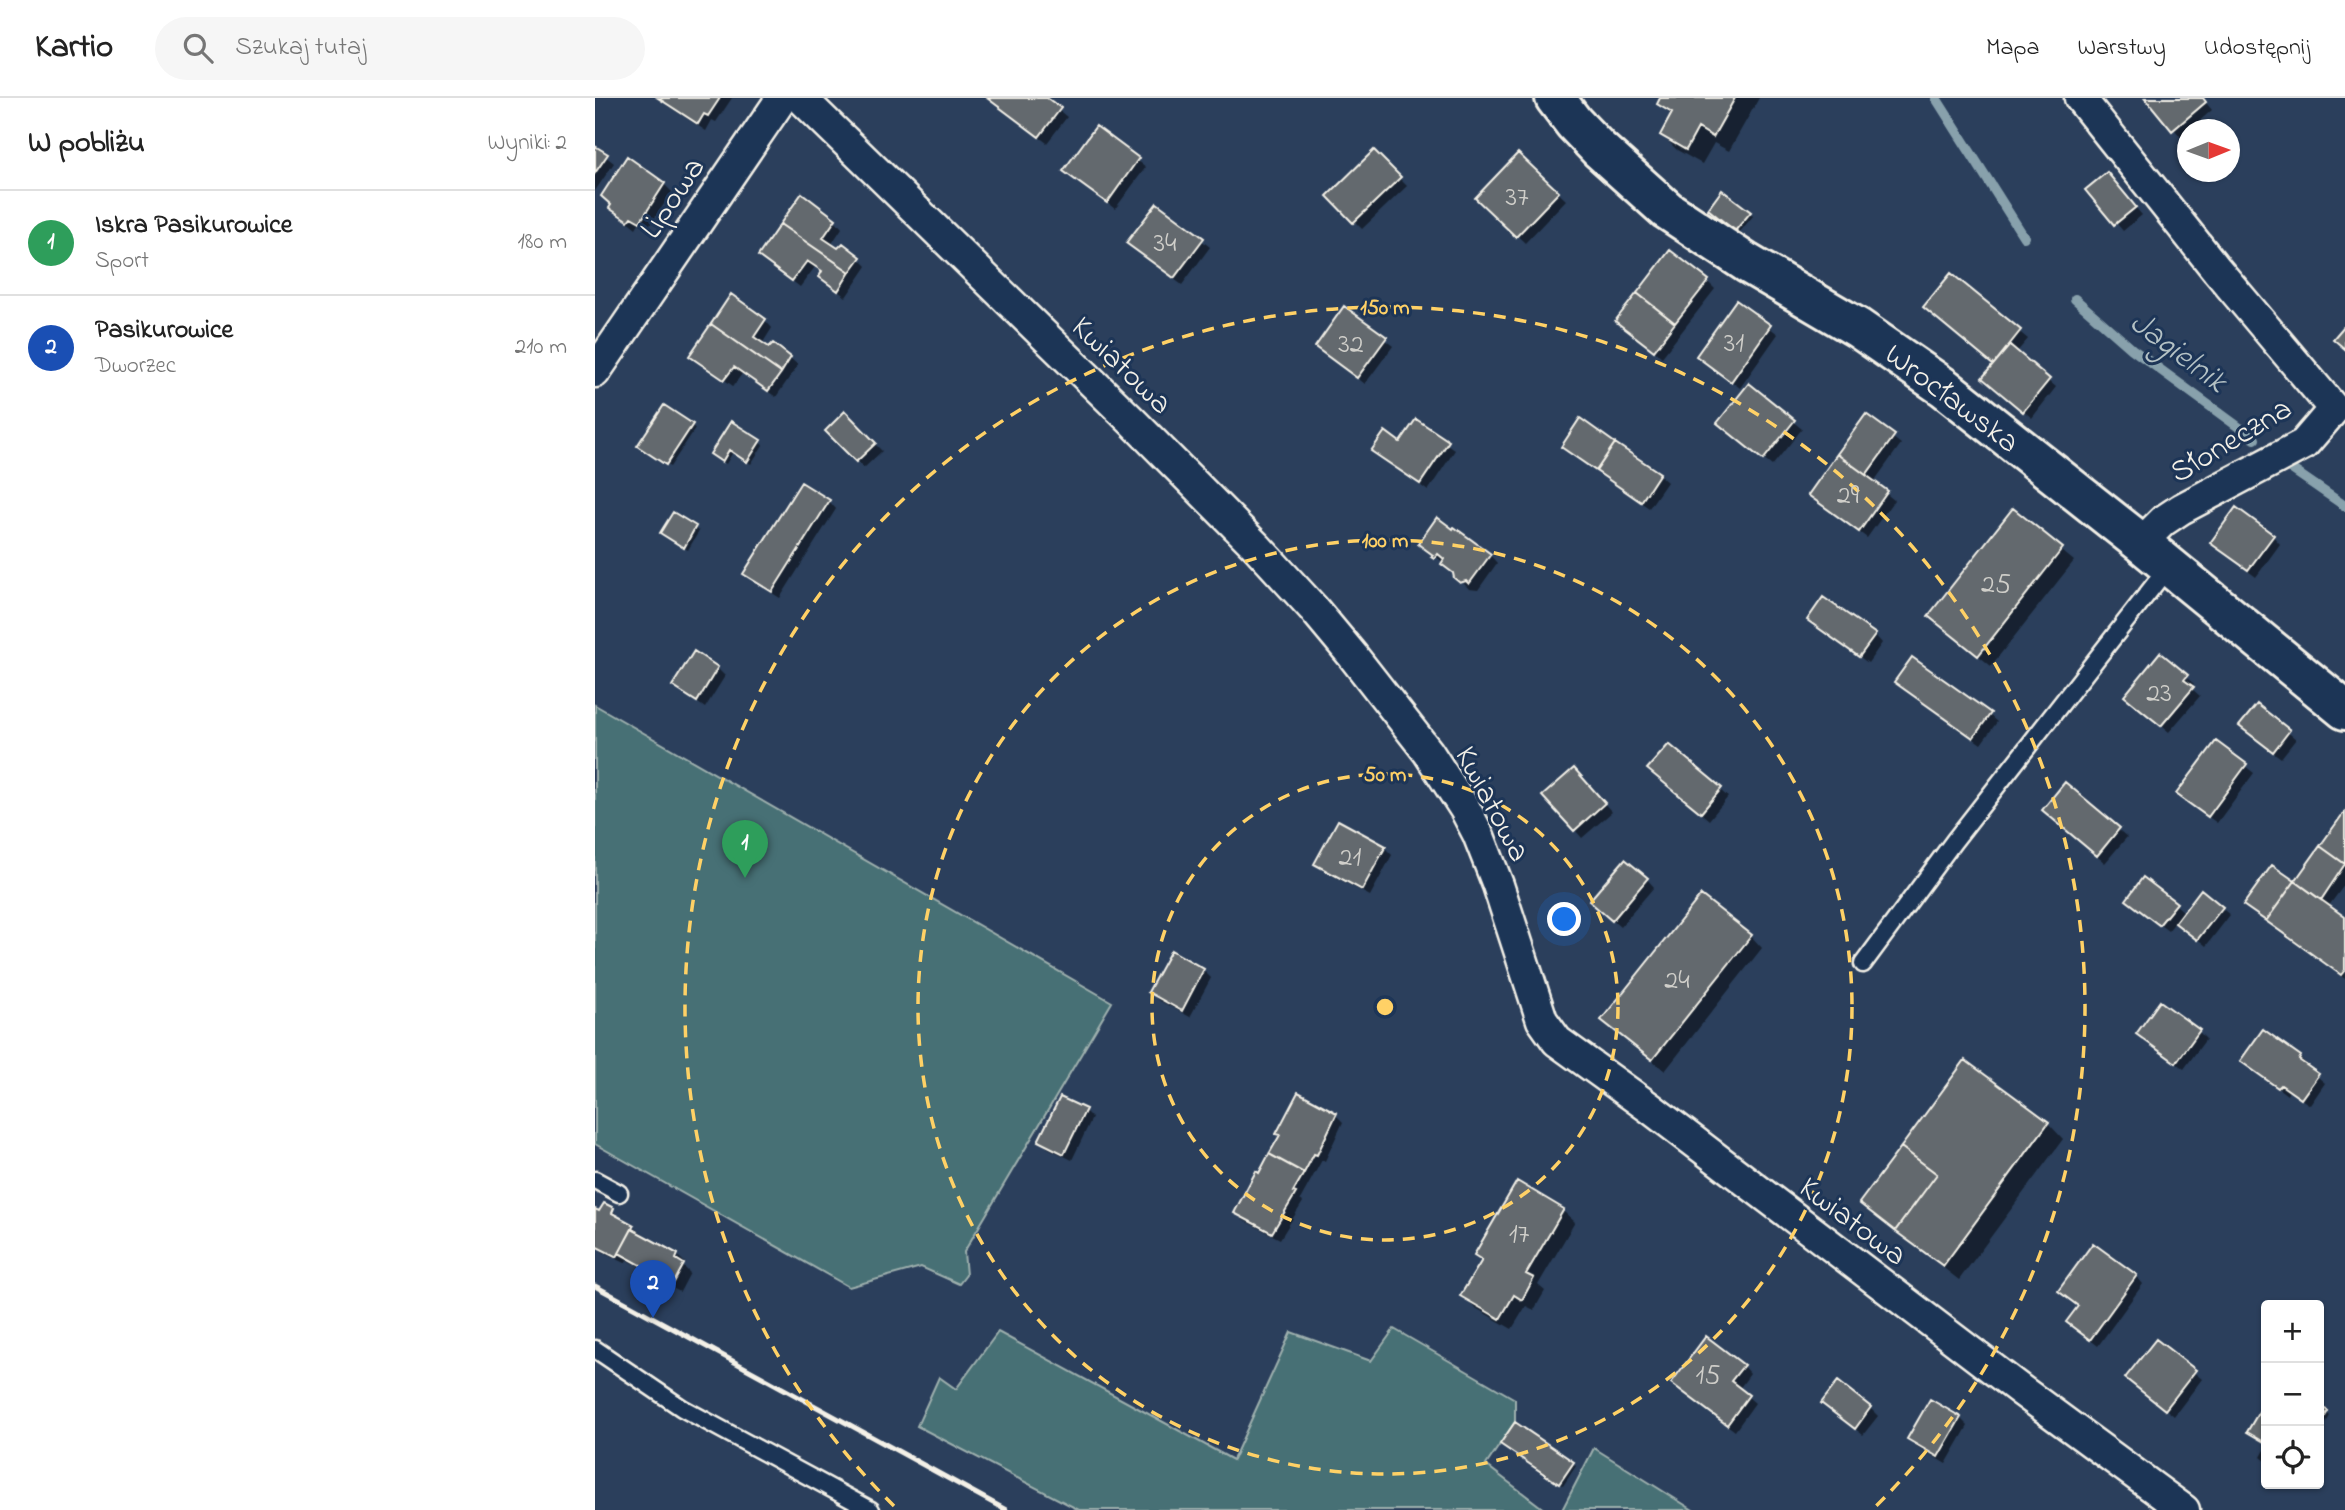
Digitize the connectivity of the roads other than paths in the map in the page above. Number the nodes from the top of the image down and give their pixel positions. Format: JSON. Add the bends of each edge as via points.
{"nodes":[{"id":1,"x":782,"y":98,"type":"edge"},
{"id":2,"x":801,"y":98,"type":"edge"},
{"id":3,"x":1555,"y":98,"type":"edge"},
{"id":4,"x":2080,"y":98,"type":"edge"},
{"id":5,"x":595,"y":372,"type":"edge"},
{"id":6,"x":2155,"y":554,"type":"junction"},
{"id":7,"x":2345,"y":710,"type":"edge"},
{"id":8,"x":1863,"y":964,"type":"dead end"},
{"id":9,"x":595,"y":1180,"type":"edge"},
{"id":10,"x":619,"y":1193,"type":"dead end"},
{"id":11,"x":595,"y":1349,"type":"edge"},
{"id":12,"x":871,"y":1510,"type":"edge"},
{"id":13,"x":2184,"y":1510,"type":"edge"}],
"edges":[{"from":1,"to":5,"type":"street","name":"Lipowa"},
{"from":2,"to":13,"type":"street","name":"Kwiatowa","via":[[1257,547],[1361,666],[1427,752],[1474,826],[1542,1020],[1557,1041]]},
{"from":3,"to":6,"type":"street","name":"Wrocławska","via":[[1599,149],[1667,210],[1899,355]]},
{"from":4,"to":6,"type":"street","name":"Słoneczna","via":[[2334,410],[2304,444],[2163,521]]},
{"from":6,"to":7,"type":"street","name":"Wrocławska"},
{"from":6,"to":8,"type":"lane","via":[[2055,714]]},
{"from":9,"to":10,"type":"lane"},
{"from":11,"to":12,"type":"lane","via":[[682,1408]]}]}
